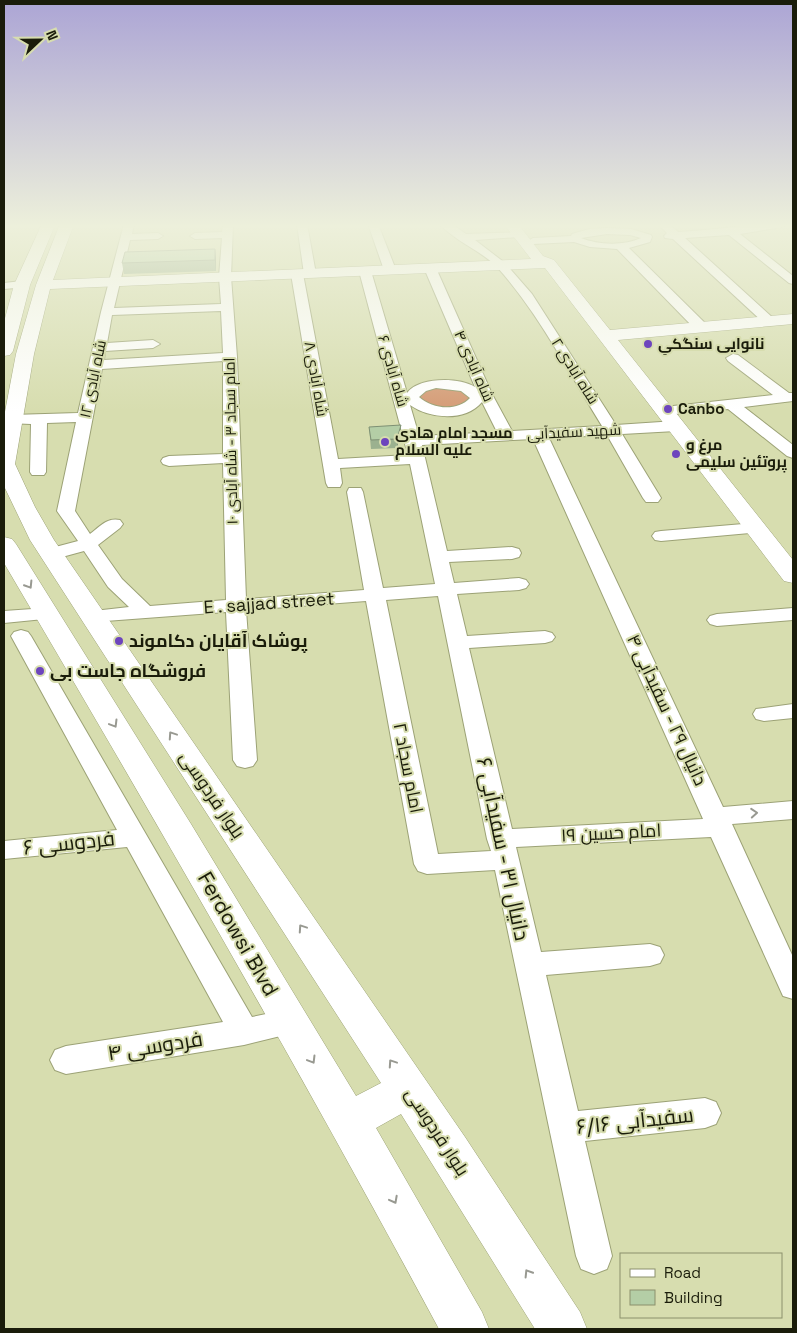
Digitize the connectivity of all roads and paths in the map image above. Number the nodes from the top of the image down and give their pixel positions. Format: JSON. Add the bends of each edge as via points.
{"nodes":[{"id":1,"x":32,"y":286,"type":"edge"},
{"id":2,"x":33,"y":286,"type":"edge"},
{"id":3,"x":113,"y":286,"type":"edge"},
{"id":4,"x":225,"y":286,"type":"edge"},
{"id":5,"x":306,"y":286,"type":"edge"},
{"id":6,"x":370,"y":286,"type":"edge"},
{"id":7,"x":437,"y":286,"type":"edge"},
{"id":8,"x":519,"y":286,"type":"edge"},
{"id":9,"x":567,"y":286,"type":"edge"},
{"id":10,"x":660,"y":286,"type":"edge"},
{"id":11,"x":731,"y":286,"type":"edge"},
{"id":12,"x":226,"y":307,"type":"junction"},
{"id":13,"x":107,"y":312,"type":"junction"},
{"id":14,"x":793,"y":319,"type":"edge"},
{"id":15,"x":769,"y":321,"type":"junction"},
{"id":16,"x":793,"y":326,"type":"edge"},
{"id":17,"x":700,"y":327,"type":"junction"},
{"id":18,"x":153,"y":339,"type":"dead end"},
{"id":19,"x":608,"y":339,"type":"junction"},
{"id":20,"x":101,"y":342,"type":"junction"},
{"id":21,"x":4,"y":351,"type":"edge"},
{"id":22,"x":230,"y":357,"type":"junction"},
{"id":23,"x":733,"y":358,"type":"dead end"},
{"id":24,"x":96,"y":365,"type":"junction"},
{"id":25,"x":481,"y":394,"type":"junction"},
{"id":26,"x":789,"y":397,"type":"edge"},
{"id":27,"x":406,"y":398,"type":"junction"},
{"id":28,"x":731,"y":404,"type":"junction"},
{"id":29,"x":86,"y":417,"type":"junction"},
{"id":30,"x":670,"y":419,"type":"junction"},
{"id":31,"x":25,"y":420,"type":"junction"},
{"id":32,"x":612,"y":430,"type":"junction"},
{"id":33,"x":539,"y":434,"type":"junction"},
{"id":34,"x":507,"y":436,"type":"junction"},
{"id":35,"x":415,"y":450,"type":"junction"},
{"id":36,"x":793,"y":453,"type":"edge"},
{"id":37,"x":231,"y":458,"type":"junction"},
{"id":38,"x":169,"y":461,"type":"dead end"},
{"id":39,"x":330,"y":464,"type":"junction"},
{"id":40,"x":38,"y":472,"type":"dead end"},
{"id":41,"x":334,"y":483,"type":"dead end"},
{"id":42,"x":354,"y":492,"type":"dead end"},
{"id":43,"x":652,"y":498,"type":"dead end"},
{"id":44,"x":114,"y":524,"type":"dead end"},
{"id":45,"x":756,"y":528,"type":"junction"},
{"id":46,"x":661,"y":536,"type":"dead end"},
{"id":47,"x":4,"y":544,"type":"edge"},
{"id":48,"x":88,"y":544,"type":"junction"},
{"id":49,"x":512,"y":553,"type":"dead end"},
{"id":50,"x":51,"y":554,"type":"junction"},
{"id":51,"x":438,"y":557,"type":"junction"},
{"id":52,"x":793,"y":576,"type":"edge"},
{"id":53,"x":519,"y":584,"type":"dead end"},
{"id":54,"x":446,"y":590,"type":"junction"},
{"id":55,"x":374,"y":596,"type":"junction"},
{"id":56,"x":236,"y":606,"type":"junction"},
{"id":57,"x":145,"y":612,"type":"junction"},
{"id":58,"x":793,"y":614,"type":"edge"},
{"id":59,"x":5,"y":615,"type":"edge"},
{"id":60,"x":92,"y":616,"type":"junction"},
{"id":61,"x":717,"y":620,"type":"dead end"},
{"id":62,"x":34,"y":625,"type":"junction"},
{"id":63,"x":545,"y":637,"type":"dead end"},
{"id":64,"x":458,"y":643,"type":"junction"},
{"id":65,"x":793,"y":711,"type":"edge"},
{"id":66,"x":764,"y":714,"type":"dead end"},
{"id":67,"x":245,"y":760,"type":"dead end"},
{"id":68,"x":793,"y":810,"type":"edge"},
{"id":69,"x":718,"y":821,"type":"junction"},
{"id":70,"x":135,"y":837,"type":"junction"},
{"id":71,"x":503,"y":849,"type":"junction"},
{"id":72,"x":4,"y":850,"type":"edge"},
{"id":73,"x":650,"y":954,"type":"dead end"},
{"id":74,"x":529,"y":965,"type":"junction"},
{"id":75,"x":793,"y":987,"type":"edge"},
{"id":76,"x":290,"y":1022,"type":"junction"},
{"id":77,"x":244,"y":1032,"type":"junction"},
{"id":78,"x":66,"y":1060,"type":"dead end"},
{"id":79,"x":409,"y":1089,"type":"junction"},
{"id":80,"x":705,"y":1113,"type":"dead end"},
{"id":81,"x":348,"y":1121,"type":"junction"},
{"id":82,"x":565,"y":1128,"type":"junction"},
{"id":83,"x":594,"y":1256,"type":"dead end"},
{"id":84,"x":563,"y":1323,"type":"edge"},
{"id":85,"x":465,"y":1329,"type":"edge"}],
"edges":[{"from":1,"to":21,"type":"main road"},
{"from":2,"to":31,"type":"main road","name":"بلوار فردوسی","via":[[25,354]]},
{"from":3,"to":13,"type":"street","name":"شاه آبادی ۱۲"},
{"from":4,"to":12,"type":"street","name":"امام سجاد ۳ - شاه آبادی ۱۰"},
{"from":5,"to":39,"type":"street","name":"شاه آبادی ۸"},
{"from":6,"to":27,"type":"street","name":"شاه آبادی ۶"},
{"from":7,"to":25,"type":"street","name":"شاه آبادی ۴"},
{"from":8,"to":32,"type":"street","name":"شاه آبادی ۲"},
{"from":9,"to":19,"type":"main road"},
{"from":10,"to":17,"type":"street"},
{"from":11,"to":15,"type":"street"},
{"from":12,"to":13,"type":"street"},
{"from":12,"to":22,"type":"street","name":"امام سجاد ۳ - شاه آبادی ۱۰"},
{"from":13,"to":20,"type":"street","name":"شاه آبادی ۱۲"},
{"from":14,"to":15,"type":"main road"},
{"from":15,"to":17,"type":"main road"},
{"from":16,"to":19,"type":"main road"},
{"from":17,"to":19,"type":"main road"},
{"from":18,"to":20,"type":"street"},
{"from":19,"to":30,"type":"main road"},
{"from":20,"to":24,"type":"street","name":"شاه آبادی ۱۲"},
{"from":22,"to":24,"type":"street"},
{"from":22,"to":37,"type":"street","name":"امام سجاد ۳ - شاه آبادی ۱۰"},
{"from":23,"to":26,"type":"street"},
{"from":24,"to":29,"type":"street","name":"شاه آبادی ۱۲"},
{"from":25,"to":27,"type":"street","via":[[465,387],[436,384],[418,388]]},
{"from":25,"to":27,"type":"street","via":[[475,403],[451,410],[422,407]]},
{"from":25,"to":34,"type":"street","name":"شاه آبادی ۴"},
{"from":26,"to":28,"type":"street","name":"شهید سفیدآبی"},
{"from":27,"to":35,"type":"street","name":"شاه آبادی ۶"},
{"from":28,"to":30,"type":"street","name":"شهید سفیدآبی"},
{"from":28,"to":36,"type":"street"},
{"from":29,"to":31,"type":"street"},
{"from":29,"to":48,"type":"street","name":"شاه آبادی ۱۲","via":[[66,511]]},
{"from":30,"to":32,"type":"street","name":"شهید سفیدآبی"},
{"from":30,"to":45,"type":"main road"},
{"from":31,"to":40,"type":"street"},
{"from":31,"to":50,"type":"main road","name":"بلوار فردوسی","via":[[5,464],[24,507]]},
{"from":32,"to":33,"type":"street","name":"شهید سفیدآبی"},
{"from":32,"to":43,"type":"street","name":"شاه آبادی ۲"},
{"from":33,"to":34,"type":"street","name":"شهید سفیدآبی"},
{"from":33,"to":69,"type":"street","name":"دانیال ۲۹ - سفیدآبی ۴"},
{"from":34,"to":35,"type":"street","name":"شهید سفیدآبی"},
{"from":35,"to":39,"type":"street","name":"شهید سفیدآبی"},
{"from":35,"to":51,"type":"street","name":"دانیال ۳۱ - سفیدآبی ۶"},
{"from":37,"to":38,"type":"street"},
{"from":37,"to":56,"type":"street","name":"امام سجاد ۳ - شاه آبادی ۱۰"},
{"from":39,"to":41,"type":"street","name":"شاه آبادی ۸"},
{"from":42,"to":55,"type":"street"},
{"from":44,"to":48,"type":"street"},
{"from":45,"to":46,"type":"street"},
{"from":45,"to":52,"type":"main road"},
{"from":47,"to":62,"type":"main road","name":"Ferdowsi Blvd","one_way":true},
{"from":48,"to":50,"type":"street"},
{"from":48,"to":57,"type":"street","name":"شاه آبادی ۱۲","via":[[115,583]]},
{"from":49,"to":51,"type":"street"},
{"from":50,"to":60,"type":"main road","name":"بلوار فردوسی"},
{"from":51,"to":54,"type":"street","name":"دانیال ۳۱ - سفیدآبی ۶"},
{"from":53,"to":54,"type":"street","name":"E . sajjad street"},
{"from":54,"to":55,"type":"street","name":"E . sajjad street"},
{"from":54,"to":64,"type":"street","name":"دانیال ۳۱ - سفیدآبی ۶"},
{"from":55,"to":56,"type":"street","name":"E . sajjad street"},
{"from":55,"to":71,"type":"street","name":"امام سجاد ۲","via":[[427,864]]},
{"from":56,"to":57,"type":"street","name":"E . sajjad street"},
{"from":56,"to":67,"type":"street","name":"امام سجاد ۳ - شاه آبادی ۱۰"},
{"from":57,"to":60,"type":"street","name":"E . sajjad street"},
{"from":58,"to":61,"type":"street"},
{"from":59,"to":62,"type":"street"},
{"from":79,"to":60,"type":"main road","name":"بلوار فردوسی","one_way":true},
{"from":62,"to":70,"type":"street"},
{"from":62,"to":76,"type":"main road","name":"Ferdowsi Blvd","one_way":true,"via":[[179,832]]},
{"from":63,"to":64,"type":"street"},
{"from":64,"to":71,"type":"street","name":"دانیال ۳۱ - سفیدآبی ۶"},
{"from":65,"to":66,"type":"street"},
{"from":69,"to":68,"type":"street","name":"امام حسین ۱۹","one_way":true},
{"from":69,"to":71,"type":"street","name":"امام حسین ۱۹"},
{"from":69,"to":75,"type":"street","name":"دانیال ۲۹ - سفیدآبی ۴"},
{"from":70,"to":72,"type":"street","name":"فردوسی ۶"},
{"from":70,"to":77,"type":"street"},
{"from":71,"to":74,"type":"street","name":"دانیال ۳۱ - سفیدآبی ۶"},
{"from":73,"to":74,"type":"street"},
{"from":74,"to":82,"type":"street","name":"دانیال ۳۱ - سفیدآبی ۶"},
{"from":76,"to":77,"type":"street","name":"فردوسی ۴"},
{"from":76,"to":81,"type":"main road","name":"Ferdowsi Blvd","one_way":true},
{"from":77,"to":78,"type":"street","name":"فردوسی ۴"},
{"from":79,"to":81,"type":"main road"},
{"from":84,"to":79,"type":"main road","name":"بلوار فردوسی","one_way":true},
{"from":80,"to":82,"type":"street","name":"سفیدآبی ۶/۱۶"},
{"from":81,"to":85,"type":"main road","name":"Ferdowsi Blvd","one_way":true},
{"from":82,"to":83,"type":"street","name":"دانیال ۳۱ - سفیدآبی ۶"}]}
